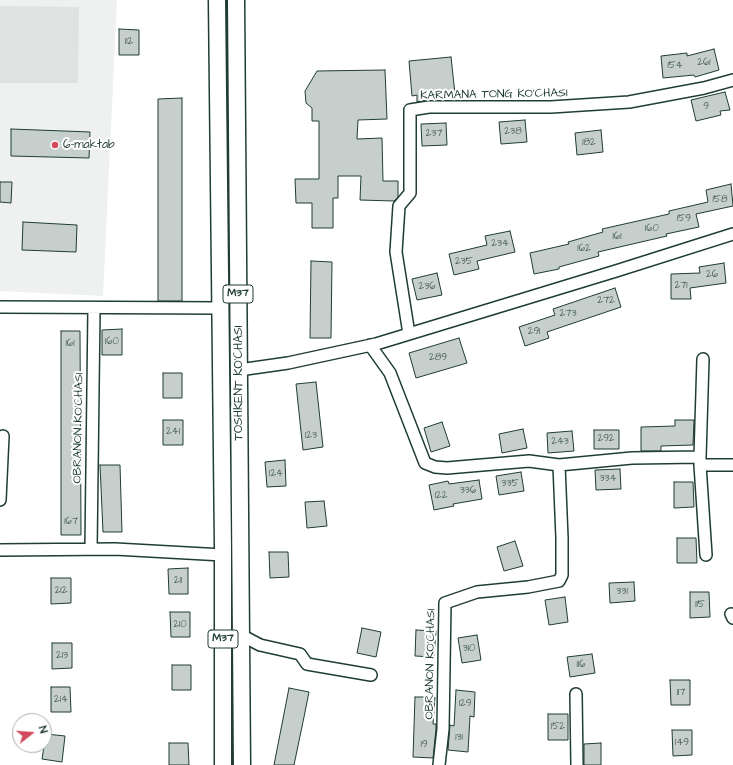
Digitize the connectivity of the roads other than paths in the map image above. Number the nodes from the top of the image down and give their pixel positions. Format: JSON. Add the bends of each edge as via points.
{"nodes":[{"id":1,"x":217,"y":0,"type":"edge"},
{"id":2,"x":236,"y":0,"type":"edge"},
{"id":3,"x":733,"y":80,"type":"edge"},
{"id":4,"x":733,"y":234,"type":"edge"},
{"id":5,"x":0,"y":306,"type":"edge"},
{"id":6,"x":94,"y":308,"type":"junction"},
{"id":7,"x":220,"y":308,"type":"junction"},
{"id":8,"x":408,"y":334,"type":"junction"},
{"id":9,"x":370,"y":345,"type":"junction"},
{"id":10,"x":703,"y":359,"type":"dead end"},
{"id":11,"x":239,"y":370,"type":"junction"},
{"id":12,"x":3,"y":436,"type":"dead end"},
{"id":13,"x":700,"y":461,"type":"junction"},
{"id":14,"x":559,"y":465,"type":"junction"},
{"id":15,"x":733,"y":465,"type":"edge"},
{"id":16,"x":0,"y":500,"type":"edge"},
{"id":17,"x":91,"y":549,"type":"junction"},
{"id":18,"x":0,"y":550,"type":"edge"},
{"id":19,"x":223,"y":554,"type":"junction"},
{"id":20,"x":706,"y":555,"type":"dead end"},
{"id":21,"x":241,"y":635,"type":"junction"},
{"id":22,"x":371,"y":675,"type":"dead end"},
{"id":23,"x":576,"y":694,"type":"dead end"},
{"id":24,"x":223,"y":765,"type":"edge"},
{"id":25,"x":242,"y":765,"type":"edge"},
{"id":26,"x":439,"y":765,"type":"edge"},
{"id":27,"x":577,"y":765,"type":"edge"}],
"edges":[{"from":1,"to":7,"type":"highway","name":"TOSHKENT KO'CHASI","number":"M37"},
{"from":2,"to":11,"type":"highway","name":"TOSHKENT KO'CHASI","number":"M37"},
{"from":3,"to":8,"type":"street","name":"KARMANA TONG KO'CHASI","via":[[629,102],[551,108],[429,107],[410,110],[410,193],[399,206],[396,252]]},
{"from":4,"to":8,"type":"street"},
{"from":5,"to":6,"type":"street"},
{"from":6,"to":7,"type":"street"},
{"from":6,"to":17,"type":"street","name":"OBRANON KO'CHASI"},
{"from":7,"to":19,"type":"highway","name":"TOSHKENT KO'CHASI","number":"M37"},
{"from":8,"to":9,"type":"street"},
{"from":9,"to":11,"type":"street"},
{"from":9,"to":14,"type":"street","via":[[390,373],[425,463],[447,468],[529,461]]},
{"from":10,"to":13,"type":"street"},
{"from":11,"to":21,"type":"highway","name":"TOSHKENT KO'CHASI","number":"M37"},
{"from":12,"to":16,"type":"street"},
{"from":13,"to":14,"type":"street","via":[[632,458]]},
{"from":13,"to":15,"type":"street"},
{"from":13,"to":20,"type":"street"},
{"from":14,"to":26,"type":"street","name":"OBRANON KO'CHASI","via":[[562,575],[558,580],[528,587],[477,592],[445,603],[443,729]]},
{"from":17,"to":18,"type":"street"},
{"from":17,"to":19,"type":"street"},
{"from":19,"to":24,"type":"highway","name":"TOSHKENT KO'CHASI","number":"M37"},
{"from":21,"to":22,"type":"street","via":[[260,645],[300,654],[307,664]]},
{"from":21,"to":25,"type":"highway","name":"TOSHKENT KO'CHASI","number":"M37"},
{"from":23,"to":27,"type":"street"}]}
